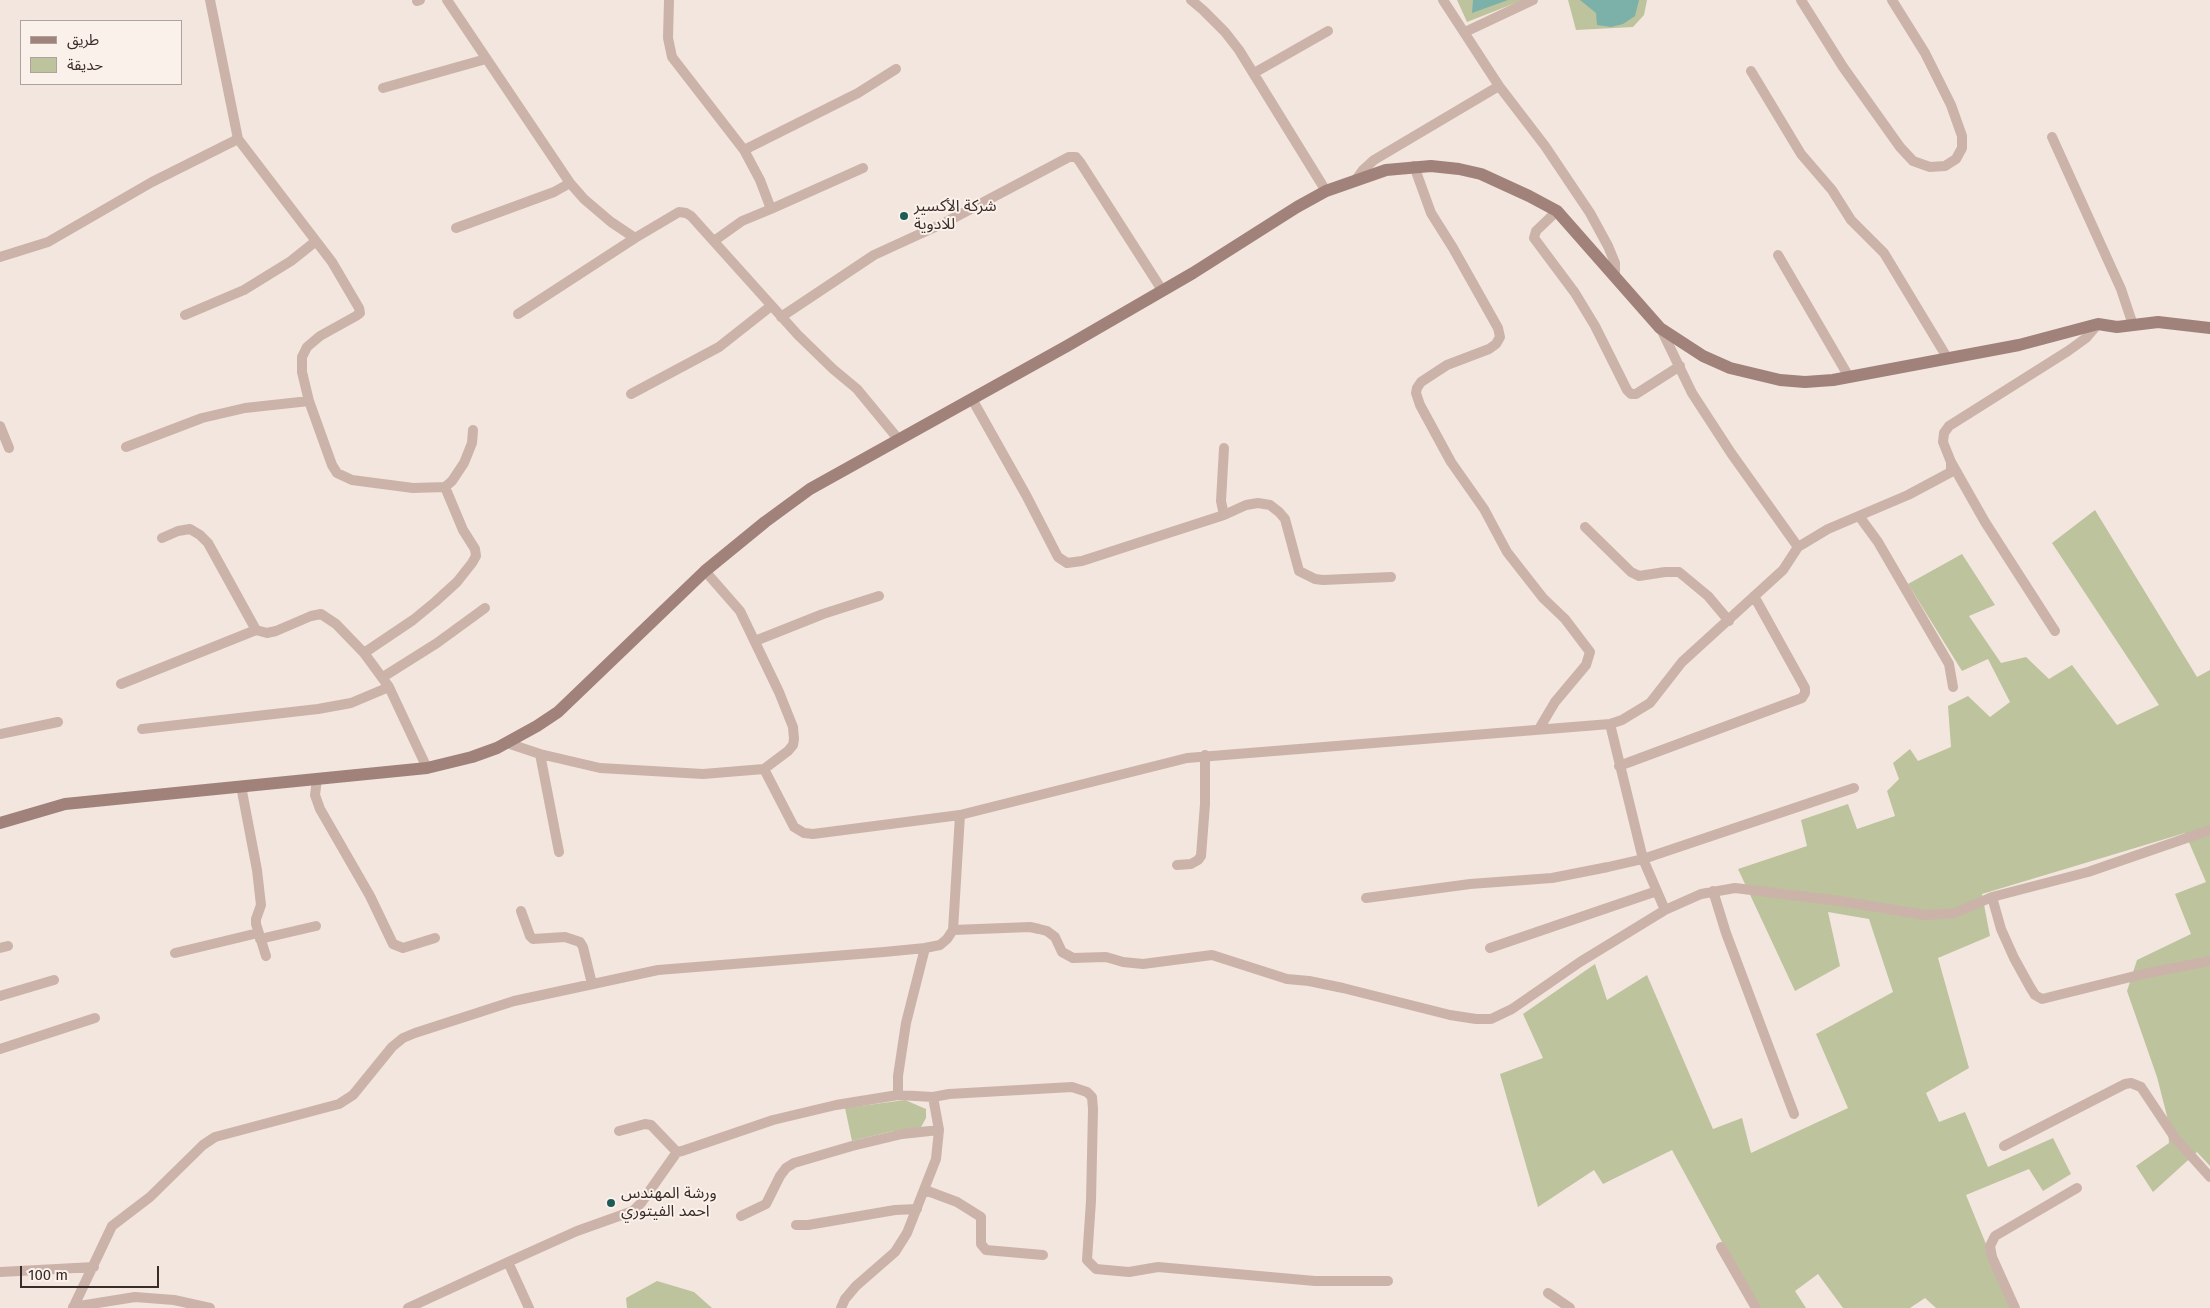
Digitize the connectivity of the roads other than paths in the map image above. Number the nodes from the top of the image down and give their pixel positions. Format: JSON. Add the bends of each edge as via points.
{"nodes":[{"id":1,"x":210,"y":0,"type":"edge"},
{"id":2,"x":447,"y":0,"type":"edge"},
{"id":3,"x":669,"y":0,"type":"edge"},
{"id":4,"x":1190,"y":0,"type":"edge"},
{"id":5,"x":1444,"y":0,"type":"edge"},
{"id":6,"x":1533,"y":0,"type":"edge"},
{"id":7,"x":1801,"y":0,"type":"edge"},
{"id":8,"x":1892,"y":0,"type":"edge"},
{"id":9,"x":1328,"y":31,"type":"dead end"},
{"id":10,"x":1465,"y":32,"type":"junction"},
{"id":11,"x":486,"y":59,"type":"junction"},
{"id":12,"x":896,"y":69,"type":"dead end"},
{"id":13,"x":1751,"y":71,"type":"dead end"},
{"id":14,"x":1254,"y":73,"type":"junction"},
{"id":15,"x":1499,"y":86,"type":"junction"},
{"id":16,"x":384,"y":88,"type":"dead end"},
{"id":17,"x":2052,"y":138,"type":"dead end"},
{"id":18,"x":238,"y":139,"type":"junction"},
{"id":19,"x":744,"y":150,"type":"junction"},
{"id":20,"x":1414,"y":166,"type":"junction"},
{"id":21,"x":863,"y":168,"type":"dead end"},
{"id":22,"x":1355,"y":181,"type":"junction"},
{"id":23,"x":570,"y":184,"type":"junction"},
{"id":24,"x":1326,"y":191,"type":"junction"},
{"id":25,"x":771,"y":209,"type":"junction"},
{"id":26,"x":1557,"y":211,"type":"junction"},
{"id":27,"x":456,"y":228,"type":"dead end"},
{"id":28,"x":635,"y":238,"type":"junction"},
{"id":29,"x":316,"y":241,"type":"junction"},
{"id":30,"x":714,"y":241,"type":"junction"},
{"id":31,"x":1778,"y":255,"type":"dead end"},
{"id":32,"x":0,"y":257,"type":"edge"},
{"id":33,"x":1616,"y":275,"type":"junction"},
{"id":34,"x":1162,"y":290,"type":"junction"},
{"id":35,"x":771,"y":306,"type":"junction"},
{"id":36,"x":518,"y":314,"type":"dead end"},
{"id":37,"x":185,"y":315,"type":"dead end"},
{"id":38,"x":781,"y":317,"type":"junction"},
{"id":39,"x":2098,"y":324,"type":"junction"},
{"id":40,"x":2133,"y":325,"type":"junction"},
{"id":41,"x":1660,"y":328,"type":"junction"},
{"id":42,"x":2210,"y":328,"type":"edge"},
{"id":43,"x":1948,"y":358,"type":"junction"},
{"id":44,"x":1680,"y":366,"type":"junction"},
{"id":45,"x":1849,"y":377,"type":"junction"},
{"id":46,"x":632,"y":394,"type":"dead end"},
{"id":47,"x":972,"y":399,"type":"junction"},
{"id":48,"x":309,"y":401,"type":"junction"},
{"id":49,"x":0,"y":426,"type":"edge"},
{"id":50,"x":473,"y":430,"type":"dead end"},
{"id":51,"x":899,"y":440,"type":"junction"},
{"id":52,"x":126,"y":447,"type":"dead end"},
{"id":53,"x":9,"y":448,"type":"dead end"},
{"id":54,"x":1224,"y":448,"type":"dead end"},
{"id":55,"x":1951,"y":462,"type":"junction"},
{"id":56,"x":445,"y":487,"type":"junction"},
{"id":57,"x":1224,"y":515,"type":"junction"},
{"id":58,"x":1859,"y":516,"type":"junction"},
{"id":59,"x":1584,"y":528,"type":"dead end"},
{"id":60,"x":162,"y":538,"type":"dead end"},
{"id":61,"x":1798,"y":547,"type":"junction"},
{"id":62,"x":705,"y":571,"type":"junction"},
{"id":63,"x":1391,"y":577,"type":"dead end"},
{"id":64,"x":879,"y":596,"type":"dead end"},
{"id":65,"x":1754,"y":596,"type":"junction"},
{"id":66,"x":486,"y":608,"type":"dead end"},
{"id":67,"x":1729,"y":621,"type":"junction"},
{"id":68,"x":256,"y":630,"type":"junction"},
{"id":69,"x":2055,"y":631,"type":"dead end"},
{"id":70,"x":755,"y":641,"type":"junction"},
{"id":71,"x":364,"y":653,"type":"junction"},
{"id":72,"x":383,"y":677,"type":"junction"},
{"id":73,"x":121,"y":684,"type":"dead end"},
{"id":74,"x":389,"y":687,"type":"junction"},
{"id":75,"x":1953,"y":687,"type":"dead end"},
{"id":76,"x":58,"y":722,"type":"dead end"},
{"id":77,"x":1610,"y":724,"type":"junction"},
{"id":78,"x":1539,"y":728,"type":"junction"},
{"id":79,"x":142,"y":729,"type":"dead end"},
{"id":80,"x":0,"y":734,"type":"edge"},
{"id":81,"x":507,"y":743,"type":"junction"},
{"id":82,"x":540,"y":754,"type":"junction"},
{"id":83,"x":1205,"y":755,"type":"junction"},
{"id":84,"x":1619,"y":766,"type":"junction"},
{"id":85,"x":427,"y":768,"type":"junction"},
{"id":86,"x":764,"y":769,"type":"junction"},
{"id":87,"x":317,"y":779,"type":"junction"},
{"id":88,"x":241,"y":786,"type":"junction"},
{"id":89,"x":1854,"y":788,"type":"dead end"},
{"id":90,"x":960,"y":815,"type":"junction"},
{"id":91,"x":0,"y":824,"type":"edge"},
{"id":92,"x":2210,"y":830,"type":"edge"},
{"id":93,"x":559,"y":852,"type":"dead end"},
{"id":94,"x":1643,"y":859,"type":"junction"},
{"id":95,"x":1177,"y":865,"type":"dead end"},
{"id":96,"x":1657,"y":891,"type":"junction"},
{"id":97,"x":1713,"y":891,"type":"junction"},
{"id":98,"x":1992,"y":897,"type":"junction"},
{"id":99,"x":1366,"y":898,"type":"dead end"},
{"id":100,"x":1665,"y":910,"type":"junction"},
{"id":101,"x":521,"y":911,"type":"dead end"},
{"id":102,"x":316,"y":926,"type":"dead end"},
{"id":103,"x":953,"y":930,"type":"junction"},
{"id":104,"x":259,"y":936,"type":"junction"},
{"id":105,"x":435,"y":938,"type":"dead end"},
{"id":106,"x":925,"y":948,"type":"junction"},
{"id":107,"x":1490,"y":948,"type":"dead end"},
{"id":108,"x":174,"y":953,"type":"dead end"},
{"id":109,"x":266,"y":956,"type":"dead end"},
{"id":110,"x":2210,"y":961,"type":"edge"},
{"id":111,"x":54,"y":980,"type":"dead end"},
{"id":112,"x":592,"y":984,"type":"junction"},
{"id":113,"x":0,"y":996,"type":"edge"},
{"id":114,"x":95,"y":1018,"type":"dead end"},
{"id":115,"x":0,"y":1049,"type":"edge"},
{"id":116,"x":898,"y":1096,"type":"junction"},
{"id":117,"x":934,"y":1097,"type":"junction"},
{"id":118,"x":1794,"y":1114,"type":"dead end"},
{"id":119,"x":939,"y":1130,"type":"junction"},
{"id":120,"x":619,"y":1131,"type":"dead end"},
{"id":121,"x":2004,"y":1146,"type":"dead end"},
{"id":122,"x":678,"y":1152,"type":"junction"},
{"id":123,"x":2210,"y":1177,"type":"edge"},
{"id":124,"x":2077,"y":1188,"type":"dead end"},
{"id":125,"x":925,"y":1190,"type":"junction"},
{"id":126,"x":917,"y":1209,"type":"junction"},
{"id":127,"x":741,"y":1216,"type":"dead end"},
{"id":128,"x":796,"y":1225,"type":"dead end"},
{"id":129,"x":1721,"y":1247,"type":"dead end"},
{"id":130,"x":1043,"y":1255,"type":"dead end"},
{"id":131,"x":508,"y":1262,"type":"junction"},
{"id":132,"x":94,"y":1267,"type":"junction"},
{"id":133,"x":0,"y":1272,"type":"edge"},
{"id":134,"x":1388,"y":1280,"type":"dead end"},
{"id":135,"x":1548,"y":1293,"type":"dead end"},
{"id":136,"x":73,"y":1308,"type":"edge"},
{"id":137,"x":210,"y":1308,"type":"edge"},
{"id":138,"x":408,"y":1308,"type":"edge"},
{"id":139,"x":529,"y":1308,"type":"edge"},
{"id":140,"x":841,"y":1308,"type":"edge"},
{"id":141,"x":1570,"y":1308,"type":"edge"},
{"id":142,"x":1756,"y":1308,"type":"edge"},
{"id":143,"x":2015,"y":1308,"type":"edge"}],
"edges":[{"from":1,"to":18,"type":"street"},
{"from":2,"to":11,"type":"street"},
{"from":3,"to":19,"type":"street","via":[[668,38],[672,58]]},
{"from":4,"to":14,"type":"street","via":[[1225,32]]},
{"from":5,"to":10,"type":"street"},
{"from":6,"to":10,"type":"street"},
{"from":7,"to":8,"type":"street","via":[[1843,67],[1900,147],[1913,161],[1930,167],[1945,166],[1956,159],[1962,148],[1962,136],[1951,105]]},
{"from":9,"to":14,"type":"street"},
{"from":10,"to":15,"type":"street"},
{"from":11,"to":16,"type":"street"},
{"from":11,"to":23,"type":"street"},
{"from":12,"to":19,"type":"street","via":[[858,94]]},
{"from":13,"to":43,"type":"street","via":[[1802,154],[1832,190],[1851,220],[1884,253]]},
{"from":14,"to":24,"type":"street"},
{"from":15,"to":22,"type":"street","via":[[1374,160]]},
{"from":15,"to":33,"type":"street","via":[[1590,213],[1608,246]]},
{"from":17,"to":40,"type":"street","via":[[2121,288]]},
{"from":18,"to":29,"type":"street"},
{"from":18,"to":32,"type":"street","via":[[152,182],[48,242]]},
{"from":19,"to":25,"type":"street"},
{"from":20,"to":22,"type":"main road","via":[[1386,170]]},
{"from":20,"to":26,"type":"main road","via":[[1481,174]]},
{"from":20,"to":78,"type":"street","via":[[1431,213],[1500,336],[1489,350],[1447,365],[1420,382],[1416,393],[1420,405],[1507,552],[1590,652],[1586,665],[1555,702]]},
{"from":21,"to":25,"type":"street"},
{"from":22,"to":24,"type":"main road"},
{"from":23,"to":27,"type":"street"},
{"from":23,"to":28,"type":"street","via":[[598,211]]},
{"from":24,"to":34,"type":"main road"},
{"from":25,"to":30,"type":"street","via":[[742,221]]},
{"from":26,"to":33,"type":"main road"},
{"from":26,"to":44,"type":"street","via":[[1534,238],[1575,293],[1627,390],[1636,394]]},
{"from":28,"to":30,"type":"street","via":[[679,212],[691,216]]},
{"from":28,"to":36,"type":"street"},
{"from":29,"to":37,"type":"street","via":[[244,290]]},
{"from":29,"to":48,"type":"street","via":[[332,262],[360,313],[307,347],[302,357],[302,372]]},
{"from":30,"to":35,"type":"street"},
{"from":31,"to":45,"type":"street"},
{"from":33,"to":41,"type":"main road"},
{"from":34,"to":38,"type":"street","via":[[1080,162],[1076,157],[1069,157],[946,222],[874,255]]},
{"from":34,"to":47,"type":"main road"},
{"from":35,"to":38,"type":"street"},
{"from":35,"to":46,"type":"street","via":[[718,347]]},
{"from":38,"to":51,"type":"street","via":[[858,389]]},
{"from":39,"to":40,"type":"main road"},
{"from":39,"to":43,"type":"main road","via":[[2019,345]]},
{"from":39,"to":55,"type":"street","via":[[2068,351],[1950,426],[1943,442]]},
{"from":40,"to":42,"type":"main road","via":[[2158,322]]},
{"from":41,"to":44,"type":"street"},
{"from":41,"to":45,"type":"main road","via":[[1703,356],[1750,374],[1805,382]]},
{"from":43,"to":45,"type":"main road"},
{"from":44,"to":61,"type":"street","via":[[1692,393],[1731,453]]},
{"from":47,"to":51,"type":"main road"},
{"from":47,"to":57,"type":"street","via":[[1063,562],[1082,561]]},
{"from":48,"to":52,"type":"street","via":[[245,408],[202,418]]},
{"from":48,"to":56,"type":"street","via":[[332,465],[345,478],[414,488]]},
{"from":49,"to":53,"type":"street"},
{"from":50,"to":56,"type":"street","via":[[464,463]]},
{"from":51,"to":62,"type":"main road","via":[[810,489]]},
{"from":54,"to":57,"type":"street"},
{"from":55,"to":58,"type":"street","via":[[1951,472]]},
{"from":55,"to":69,"type":"street"},
{"from":56,"to":71,"type":"street","via":[[476,556],[458,582],[435,602]]},
{"from":57,"to":63,"type":"street","via":[[1246,505],[1270,505],[1286,519],[1299,571],[1315,579]]},
{"from":58,"to":61,"type":"street"},
{"from":58,"to":75,"type":"street","via":[[1878,542],[1949,664]]},
{"from":59,"to":67,"type":"street","via":[[1639,576],[1679,572],[1708,596]]},
{"from":60,"to":68,"type":"street","via":[[190,529],[200,535],[208,543]]},
{"from":61,"to":65,"type":"street","via":[[1783,570]]},
{"from":62,"to":70,"type":"street","via":[[740,611]]},
{"from":62,"to":81,"type":"main road","via":[[577,696],[537,726]]},
{"from":64,"to":70,"type":"street"},
{"from":65,"to":67,"type":"street"},
{"from":65,"to":84,"type":"street","via":[[1805,688],[1802,698]]},
{"from":66,"to":72,"type":"street"},
{"from":67,"to":77,"type":"street","via":[[1682,662],[1650,703]]},
{"from":68,"to":71,"type":"street","via":[[272,632],[321,614],[336,624]]},
{"from":68,"to":73,"type":"street"},
{"from":70,"to":86,"type":"street","via":[[793,727],[794,739],[788,751]]},
{"from":71,"to":72,"type":"street"},
{"from":72,"to":74,"type":"street"},
{"from":74,"to":79,"type":"street","via":[[351,702],[318,709]]},
{"from":74,"to":85,"type":"street"},
{"from":76,"to":80,"type":"street"},
{"from":77,"to":78,"type":"street"},
{"from":77,"to":84,"type":"street"},
{"from":78,"to":83,"type":"street","via":[[1302,750]]},
{"from":81,"to":82,"type":"street"},
{"from":81,"to":85,"type":"main road","via":[[472,757]]},
{"from":82,"to":86,"type":"street","via":[[600,768],[645,772],[703,774]]},
{"from":82,"to":93,"type":"street"},
{"from":83,"to":90,"type":"street","via":[[1104,777]]},
{"from":83,"to":95,"type":"street","via":[[1201,856],[1191,864]]},
{"from":84,"to":94,"type":"street"},
{"from":85,"to":87,"type":"main road"},
{"from":86,"to":90,"type":"street","via":[[794,827],[804,833]]},
{"from":87,"to":88,"type":"main road"},
{"from":87,"to":105,"type":"street","via":[[315,795],[320,809],[370,896],[393,944],[403,948]]},
{"from":88,"to":91,"type":"main road","via":[[66,804]]},
{"from":88,"to":104,"type":"street","via":[[257,870],[261,905],[256,919]]},
{"from":89,"to":94,"type":"street"},
{"from":90,"to":103,"type":"street"},
{"from":92,"to":98,"type":"street","via":[[2088,872]]},
{"from":94,"to":96,"type":"street"},
{"from":94,"to":99,"type":"street","via":[[1552,878],[1470,884]]},
{"from":96,"to":100,"type":"street"},
{"from":96,"to":107,"type":"street"},
{"from":97,"to":98,"type":"street","via":[[1755,890],[1925,915],[1955,913]]},
{"from":97,"to":100,"type":"street"},
{"from":97,"to":118,"type":"street"},
{"from":98,"to":110,"type":"street","via":[[2014,958],[2030,987],[2042,999]]},
{"from":100,"to":103,"type":"street","via":[[1491,1020],[1450,1015],[1343,988],[1287,979],[1212,955],[1144,964],[1106,956],[1073,958],[1062,952],[1055,937],[1039,929]]},
{"from":101,"to":112,"type":"street","via":[[533,939],[565,937],[580,942]]},
{"from":102,"to":104,"type":"street"},
{"from":103,"to":106,"type":"street","via":[[940,945]]},
{"from":104,"to":108,"type":"street"},
{"from":104,"to":109,"type":"street"},
{"from":106,"to":112,"type":"street","via":[[658,970]]},
{"from":106,"to":116,"type":"street","via":[[906,1023]]},
{"from":111,"to":113,"type":"street"},
{"from":112,"to":132,"type":"street","via":[[514,1001],[416,1033],[392,1047],[353,1094],[339,1104],[216,1137],[150,1197],[116,1221],[107,1234]]},
{"from":114,"to":115,"type":"street"},
{"from":116,"to":117,"type":"street"},
{"from":116,"to":122,"type":"street","via":[[836,1105],[773,1120]]},
{"from":117,"to":119,"type":"street"},
{"from":117,"to":134,"type":"street","via":[[1072,1087],[1087,1092],[1092,1098],[1093,1109],[1087,1260],[1096,1269],[1129,1272],[1158,1267],[1315,1281]]},
{"from":119,"to":125,"type":"street","via":[[936,1159]]},
{"from":119,"to":127,"type":"street","via":[[902,1134],[794,1163],[780,1176],[766,1204]]},
{"from":120,"to":122,"type":"street","via":[[651,1125]]},
{"from":121,"to":123,"type":"street","via":[[2131,1083],[2141,1087],[2175,1138]]},
{"from":122,"to":131,"type":"street","via":[[633,1211],[577,1231]]},
{"from":124,"to":143,"type":"street","via":[[1995,1236],[1990,1246],[1992,1257]]},
{"from":125,"to":126,"type":"street"},
{"from":125,"to":130,"type":"street","via":[[957,1202],[981,1217],[981,1244],[986,1250]]},
{"from":126,"to":128,"type":"street"},
{"from":126,"to":140,"type":"street","via":[[895,1252],[856,1286]]},
{"from":129,"to":142,"type":"street"},
{"from":131,"to":138,"type":"street"},
{"from":131,"to":139,"type":"street"},
{"from":132,"to":133,"type":"street"},
{"from":132,"to":136,"type":"street"},
{"from":135,"to":141,"type":"street"},
{"from":136,"to":137,"type":"street","via":[[135,1297],[174,1300]]}]}
